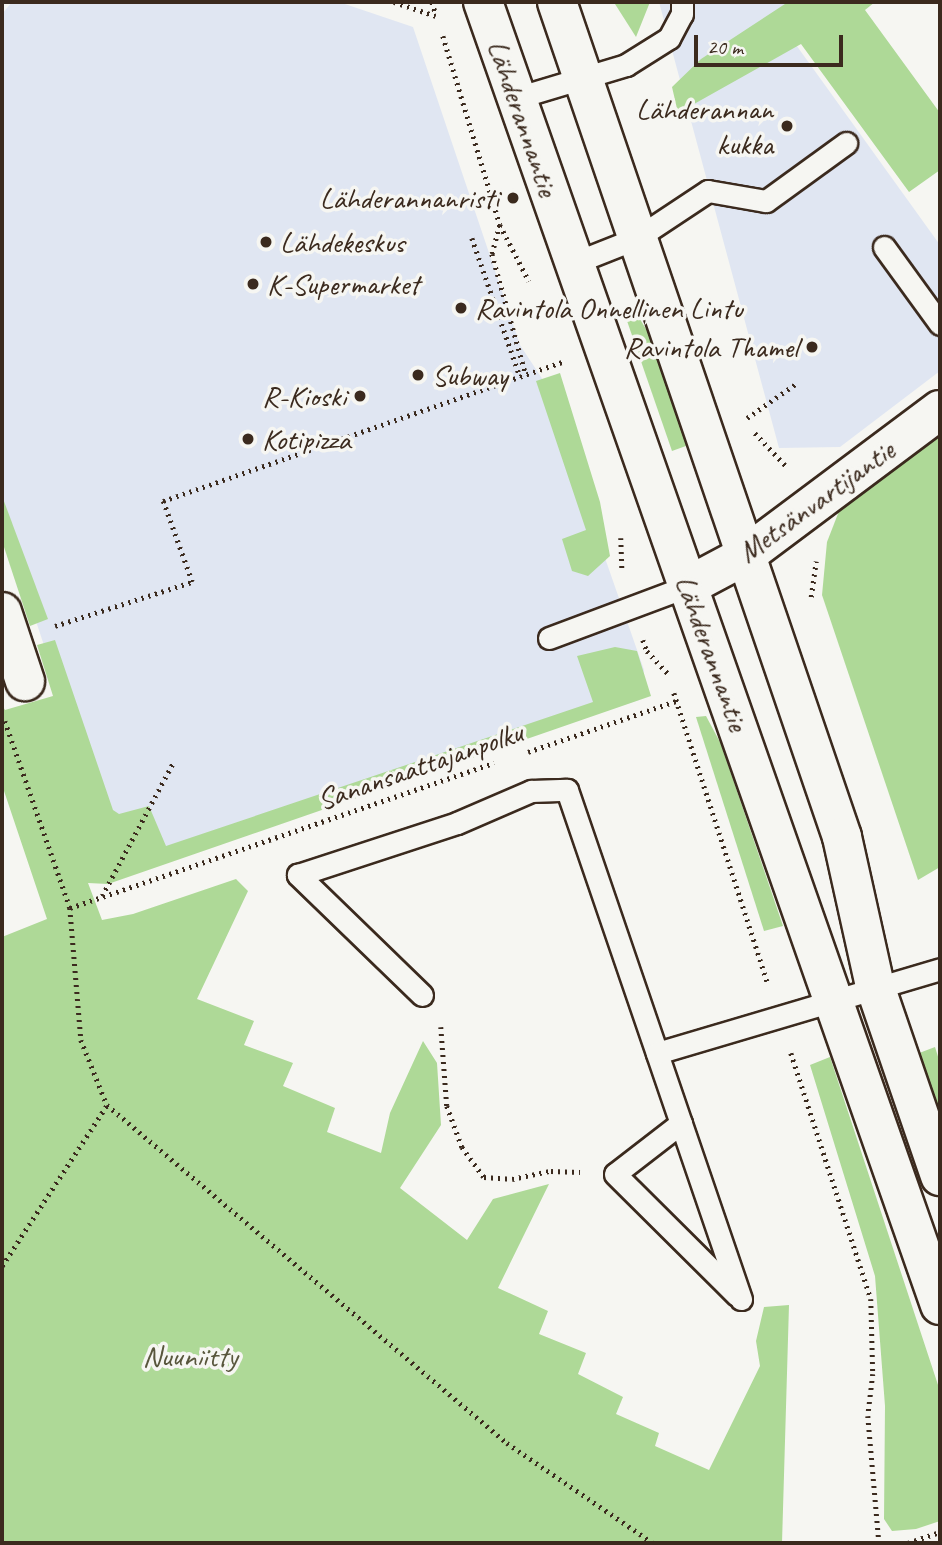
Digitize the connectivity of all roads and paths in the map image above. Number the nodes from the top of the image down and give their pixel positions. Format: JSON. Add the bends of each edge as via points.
{"nodes":[{"id":1,"x":394,"y":2,"type":"edge"},
{"id":2,"x":482,"y":2,"type":"edge"},
{"id":3,"x":557,"y":2,"type":"edge"},
{"id":4,"x":682,"y":2,"type":"edge"},
{"id":5,"x":437,"y":16,"type":"dead end"},
{"id":6,"x":583,"y":78,"type":"junction"},
{"id":7,"x":516,"y":98,"type":"junction"},
{"id":8,"x":846,"y":143,"type":"dead end"},
{"id":9,"x":500,"y":225,"type":"dead end"},
{"id":10,"x":472,"y":237,"type":"dead end"},
{"id":11,"x":637,"y":237,"type":"junction"},
{"id":12,"x":884,"y":247,"type":"dead end"},
{"id":13,"x":574,"y":262,"type":"junction"},
{"id":14,"x":940,"y":324,"type":"edge"},
{"id":15,"x":566,"y":361,"type":"dead end"},
{"id":16,"x":523,"y":376,"type":"junction"},
{"id":17,"x":797,"y":383,"type":"dead end"},
{"id":18,"x":940,"y":410,"type":"edge"},
{"id":19,"x":747,"y":418,"type":"dead end"},
{"id":20,"x":746,"y":555,"type":"junction"},
{"id":21,"x":688,"y":586,"type":"junction"},
{"id":22,"x":2,"y":612,"type":"edge"},
{"id":23,"x":63,"y":624,"type":"dead end"},
{"id":24,"x":549,"y":638,"type":"dead end"},
{"id":25,"x":24,"y":681,"type":"dead end"},
{"id":26,"x":723,"y":686,"type":"junction"},
{"id":27,"x":676,"y":701,"type":"junction"},
{"id":28,"x":2,"y":710,"type":"edge"},
{"id":29,"x":519,"y":755,"type":"dead end"},
{"id":30,"x":506,"y":759,"type":"dead end"},
{"id":31,"x":173,"y":763,"type":"dead end"},
{"id":32,"x":101,"y":897,"type":"junction"},
{"id":33,"x":71,"y":908,"type":"junction"},
{"id":34,"x":940,"y":969,"type":"edge"},
{"id":35,"x":876,"y":986,"type":"junction"},
{"id":36,"x":422,"y":995,"type":"joint"},
{"id":37,"x":833,"y":1000,"type":"junction"},
{"id":38,"x":779,"y":1015,"type":"junction"},
{"id":39,"x":657,"y":1053,"type":"junction"},
{"id":40,"x":107,"y":1105,"type":"junction"},
{"id":41,"x":681,"y":1123,"type":"junction"},
{"id":42,"x":615,"y":1174,"type":"junction"},
{"id":43,"x":940,"y":1176,"type":"edge"},
{"id":44,"x":934,"y":1264,"type":"edge"},
{"id":45,"x":2,"y":1266,"type":"edge"},
{"id":46,"x":940,"y":1304,"type":"edge"},
{"id":47,"x":940,"y":1532,"type":"edge"},
{"id":48,"x":653,"y":1543,"type":"edge"},
{"id":49,"x":879,"y":1543,"type":"edge"},
{"id":50,"x":908,"y":1543,"type":"edge"}],
"edges":[{"from":1,"to":5,"type":"path"},
{"from":2,"to":7,"type":"main road","name":"Lähderannantie"},
{"from":3,"to":6,"type":"main road","name":"Lähderannantie"},
{"from":4,"to":6,"type":"lane","via":[[682,14],[669,38],[626,65]]},
{"from":6,"to":7,"type":"lane"},
{"from":6,"to":11,"type":"main road","name":"Lähderannantie"},
{"from":7,"to":13,"type":"main road","name":"Lähderannantie"},
{"from":8,"to":11,"type":"lane","via":[[766,201],[708,191]]},
{"from":9,"to":16,"type":"path","via":[[492,254],[495,276]]},
{"from":10,"to":16,"type":"path"},
{"from":11,"to":13,"type":"lane"},
{"from":11,"to":20,"type":"main road","name":"Lähderannantie"},
{"from":12,"to":14,"type":"lane"},
{"from":13,"to":21,"type":"main road","name":"Lähderannantie"},
{"from":15,"to":16,"type":"path"},
{"from":16,"to":23,"type":"path","via":[[163,501],[192,582]]},
{"from":17,"to":19,"type":"path"},
{"from":18,"to":20,"type":"main road","name":"Metsänvartijantie"},
{"from":20,"to":21,"type":"main road","name":"Metsänvartijantie"},
{"from":20,"to":35,"type":"main road","name":"Lähderannantie","via":[[842,837]]},
{"from":21,"to":24,"type":"lane"},
{"from":21,"to":26,"type":"main road","name":"Lähderannantie"},
{"from":22,"to":25,"type":"main road"},
{"from":26,"to":27,"type":"path","name":"Sanansaattajanpolku"},
{"from":26,"to":37,"type":"main road","name":"Lähderannantie"},
{"from":27,"to":29,"type":"path","name":"Sanansaattajanpolku"},
{"from":27,"to":38,"type":"path"},
{"from":28,"to":33,"type":"path"},
{"from":30,"to":32,"type":"path","name":"Sanansaattajanpolku"},
{"from":31,"to":32,"type":"path"},
{"from":32,"to":33,"type":"path","name":"Sanansaattajanpolku"},
{"from":33,"to":40,"type":"path","via":[[81,1040]]},
{"from":34,"to":35,"type":"lane"},
{"from":35,"to":37,"type":"lane"},
{"from":35,"to":43,"type":"main road","name":"Lähderannantie"},
{"from":36,"to":39,"type":"lane","via":[[298,876],[457,823],[531,791],[566,790]]},
{"from":36,"to":42,"type":"path","via":[[445,1036],[447,1106],[462,1147],[484,1177],[512,1180],[551,1171]]},
{"from":37,"to":38,"type":"lane"},
{"from":37,"to":44,"type":"main road","name":"Lähderannantie"},
{"from":38,"to":39,"type":"lane"},
{"from":38,"to":49,"type":"path","via":[[871,1299],[873,1374],[868,1416]]},
{"from":39,"to":41,"type":"lane"},
{"from":40,"to":45,"type":"path"},
{"from":40,"to":48,"type":"path","via":[[507,1443]]},
{"from":41,"to":42,"type":"lane"},
{"from":41,"to":42,"type":"lane","via":[[741,1299]]},
{"from":44,"to":46,"type":"main road","name":"Lähderannantie"},
{"from":47,"to":50,"type":"path"}]}
